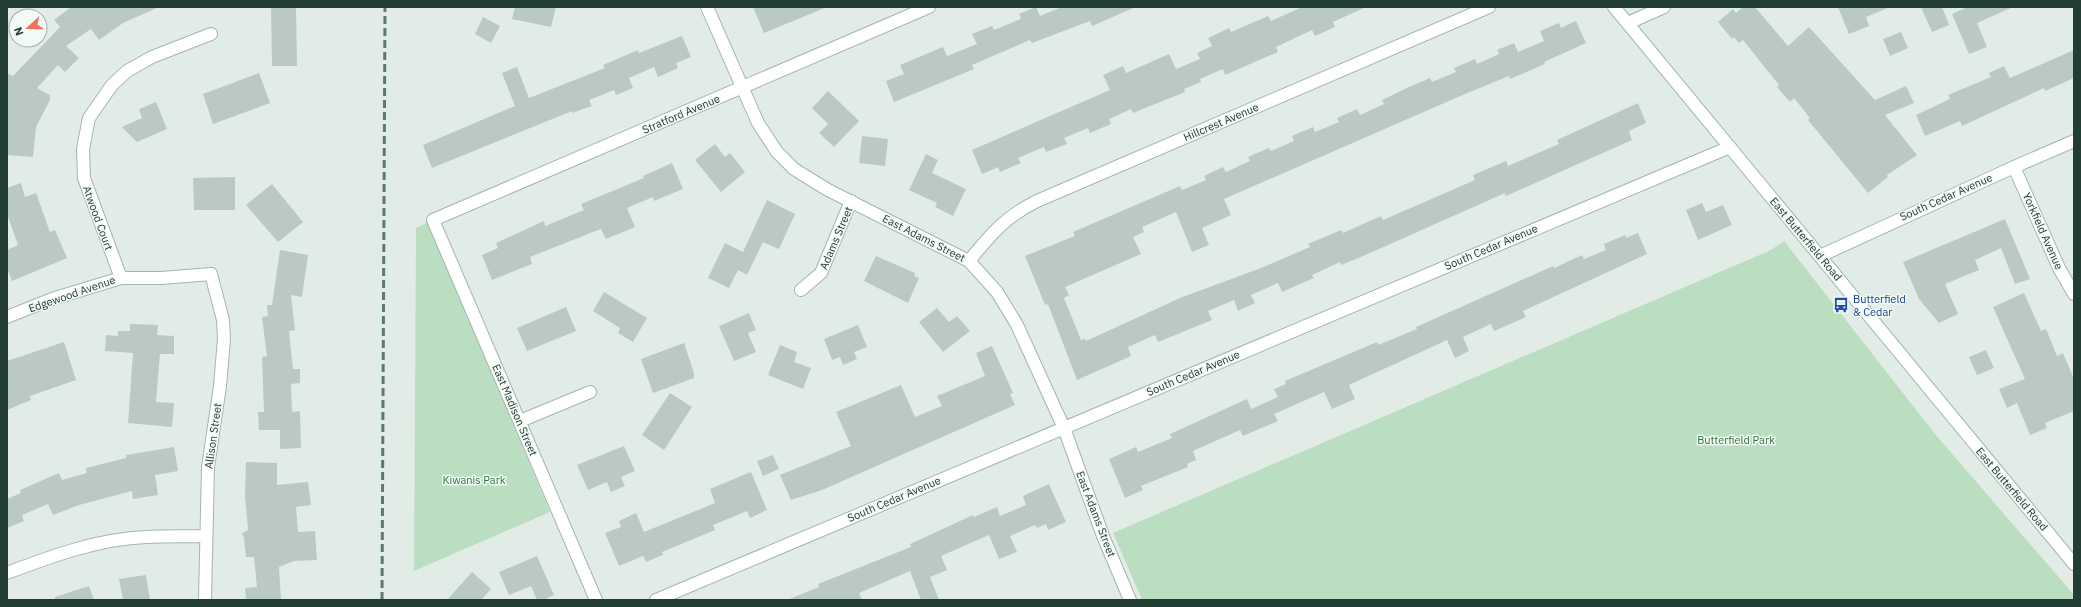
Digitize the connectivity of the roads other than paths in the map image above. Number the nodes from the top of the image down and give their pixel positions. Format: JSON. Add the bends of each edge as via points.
{"nodes":[{"id":1,"x":707,"y":7,"type":"edge"},
{"id":2,"x":929,"y":7,"type":"edge"},
{"id":3,"x":1489,"y":7,"type":"edge"},
{"id":4,"x":1614,"y":7,"type":"edge"},
{"id":5,"x":1664,"y":7,"type":"edge"},
{"id":6,"x":1628,"y":24,"type":"junction"},
{"id":7,"x":211,"y":34,"type":"dead end"},
{"id":8,"x":742,"y":87,"type":"junction"},
{"id":9,"x":2074,"y":141,"type":"edge"},
{"id":10,"x":1730,"y":147,"type":"junction"},
{"id":11,"x":2014,"y":167,"type":"junction"},
{"id":12,"x":851,"y":201,"type":"junction"},
{"id":13,"x":433,"y":220,"type":"joint"},
{"id":14,"x":1820,"y":256,"type":"junction"},
{"id":15,"x":969,"y":260,"type":"junction"},
{"id":16,"x":211,"y":274,"type":"joint"},
{"id":17,"x":120,"y":278,"type":"junction"},
{"id":18,"x":801,"y":290,"type":"dead end"},
{"id":19,"x":2074,"y":294,"type":"edge"},
{"id":20,"x":7,"y":317,"type":"edge"},
{"id":21,"x":590,"y":392,"type":"dead end"},
{"id":22,"x":520,"y":421,"type":"junction"},
{"id":23,"x":1064,"y":428,"type":"junction"},
{"id":24,"x":205,"y":536,"type":"junction"},
{"id":25,"x":2074,"y":564,"type":"edge"},
{"id":26,"x":7,"y":573,"type":"edge"},
{"id":27,"x":205,"y":600,"type":"edge"},
{"id":28,"x":596,"y":600,"type":"edge"},
{"id":29,"x":656,"y":600,"type":"edge"},
{"id":30,"x":1130,"y":600,"type":"edge"}],
"edges":[{"from":1,"to":8,"type":"street","name":"East Adams Street"},
{"from":2,"to":8,"type":"street","name":"Stratford Avenue"},
{"from":3,"to":15,"type":"street","name":"Hillcrest Avenue","via":[[1037,201],[1004,222]]},
{"from":4,"to":6,"type":"street","name":"East Butterfield Road"},
{"from":5,"to":6,"type":"street"},
{"from":6,"to":10,"type":"street","name":"East Butterfield Road"},
{"from":7,"to":17,"type":"street","name":"Atwood Court","via":[[152,57],[127,71],[112,86],[89,118],[83,149],[86,190]]},
{"from":8,"to":12,"type":"street","name":"East Adams Street","via":[[763,132],[777,152],[804,176]]},
{"from":8,"to":13,"type":"street","name":"Stratford Avenue"},
{"from":9,"to":11,"type":"street","name":"South Cedar Avenue"},
{"from":10,"to":14,"type":"street","name":"East Butterfield Road"},
{"from":10,"to":23,"type":"street","name":"South Cedar Avenue"},
{"from":11,"to":14,"type":"street","name":"South Cedar Avenue"},
{"from":11,"to":19,"type":"street","name":"Yorkfield Avenue","via":[[2058,268]]},
{"from":12,"to":15,"type":"street","name":"East Adams Street"},
{"from":12,"to":18,"type":"street","name":"Adams Street","via":[[820,274]]},
{"from":13,"to":22,"type":"street","name":"East Madison Street"},
{"from":14,"to":25,"type":"street","name":"East Butterfield Road"},
{"from":15,"to":23,"type":"street","name":"East Adams Street","via":[[1008,307]]},
{"from":16,"to":17,"type":"street","name":"Edgewood Avenue"},
{"from":16,"to":24,"type":"street","name":"Allison Street","via":[[223,320],[224,339],[208,467]]},
{"from":17,"to":20,"type":"street","name":"Edgewood Avenue","via":[[52,299]]},
{"from":21,"to":22,"type":"street"},
{"from":22,"to":28,"type":"street","name":"East Madison Street"},
{"from":23,"to":29,"type":"street","name":"South Cedar Avenue"},
{"from":23,"to":30,"type":"street","name":"East Adams Street","via":[[1103,536]]},
{"from":24,"to":26,"type":"street","via":[[146,537],[110,541],[51,556]]},
{"from":24,"to":27,"type":"street","name":"Allison Street"}]}
